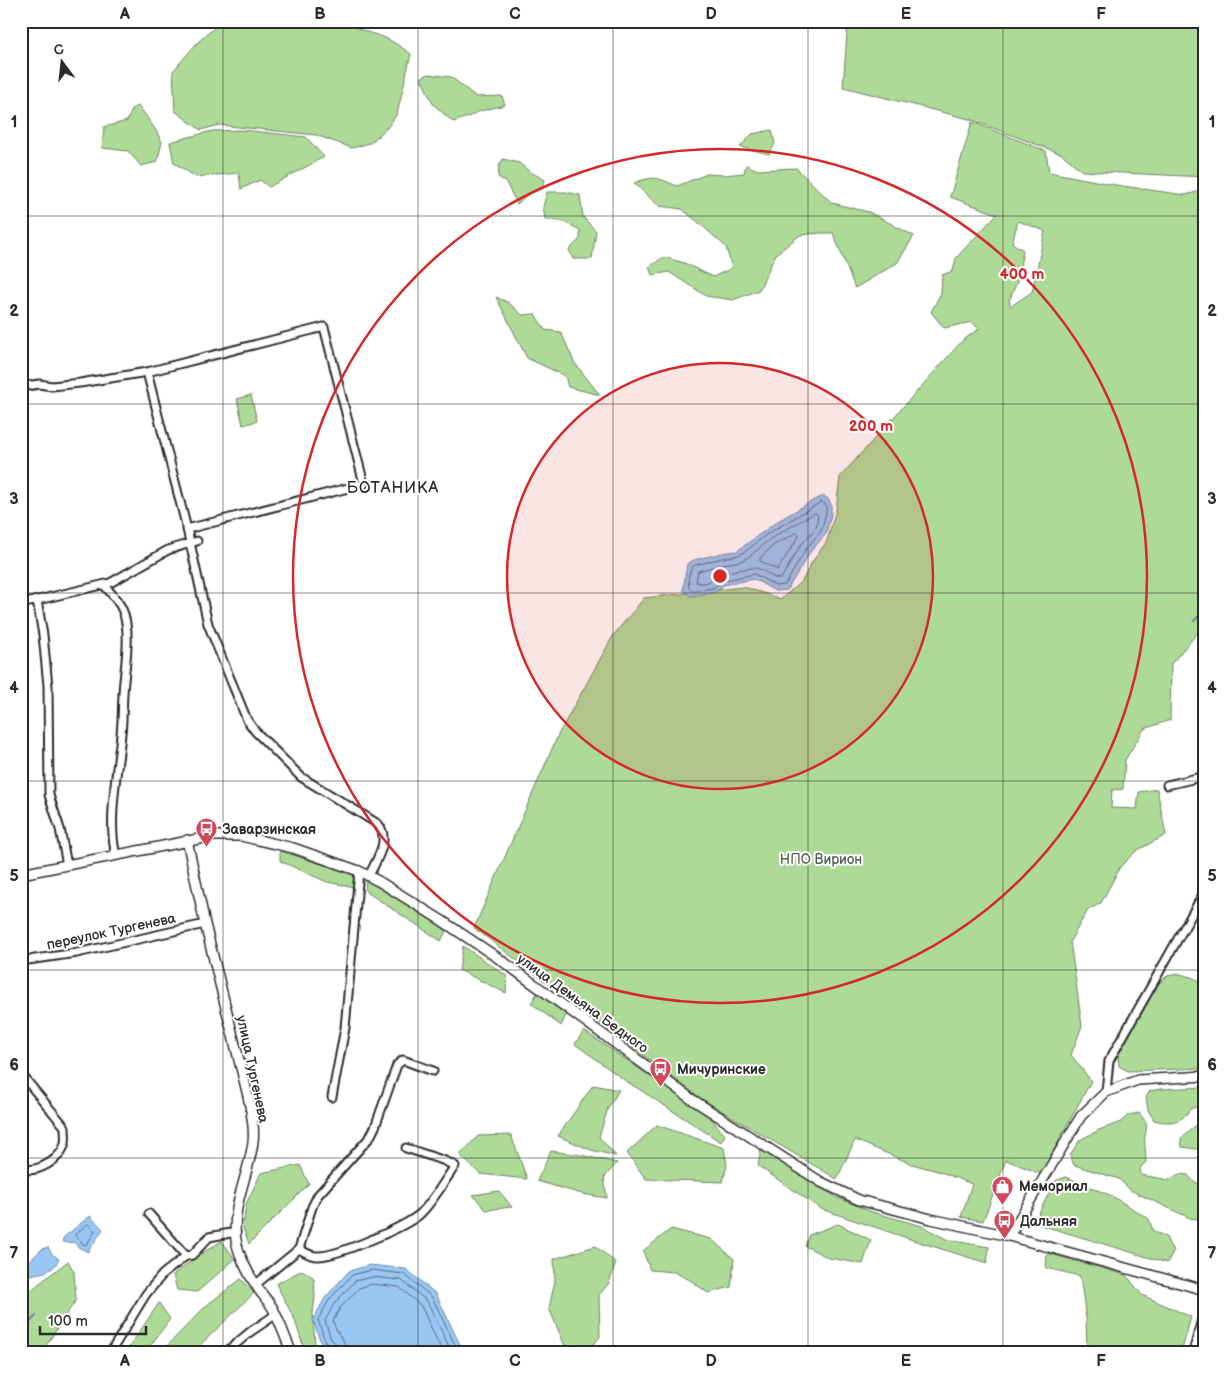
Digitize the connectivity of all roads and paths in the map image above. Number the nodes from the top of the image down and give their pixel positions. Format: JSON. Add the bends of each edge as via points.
{"nodes":[{"id":1,"x":147,"y":372,"type":"junction"},
{"id":2,"x":21,"y":387,"type":"edge"},
{"id":3,"x":187,"y":529,"type":"junction"},
{"id":4,"x":194,"y":542,"type":"junction"},
{"id":5,"x":104,"y":585,"type":"junction"},
{"id":6,"x":36,"y":600,"type":"junction"},
{"id":7,"x":21,"y":604,"type":"edge"},
{"id":8,"x":1205,"y":776,"type":"edge"},
{"id":9,"x":1167,"y":786,"type":"dead end"},
{"id":10,"x":187,"y":840,"type":"junction"},
{"id":11,"x":116,"y":854,"type":"junction"},
{"id":12,"x":66,"y":865,"type":"junction"},
{"id":13,"x":360,"y":871,"type":"junction"},
{"id":14,"x":21,"y":874,"type":"edge"},
{"id":15,"x":369,"y":876,"type":"junction"},
{"id":16,"x":1205,"y":891,"type":"edge"},
{"id":17,"x":205,"y":924,"type":"junction"},
{"id":18,"x":21,"y":961,"type":"edge"},
{"id":19,"x":433,"y":1071,"type":"dead end"},
{"id":20,"x":21,"y":1074,"type":"edge"},
{"id":21,"x":1205,"y":1076,"type":"edge"},
{"id":22,"x":1106,"y":1092,"type":"junction"},
{"id":23,"x":332,"y":1097,"type":"dead end"},
{"id":24,"x":406,"y":1148,"type":"dead end"},
{"id":25,"x":21,"y":1169,"type":"edge"},
{"id":26,"x":149,"y":1214,"type":"dead end"},
{"id":27,"x":236,"y":1232,"type":"junction"},
{"id":28,"x":1009,"y":1236,"type":"junction"},
{"id":29,"x":299,"y":1249,"type":"junction"},
{"id":30,"x":186,"y":1256,"type":"junction"},
{"id":31,"x":255,"y":1285,"type":"junction"},
{"id":32,"x":1205,"y":1290,"type":"edge"},
{"id":33,"x":1205,"y":1308,"type":"edge"},
{"id":34,"x":275,"y":1315,"type":"junction"},
{"id":35,"x":110,"y":1353,"type":"edge"},
{"id":36,"x":225,"y":1353,"type":"edge"},
{"id":37,"x":292,"y":1353,"type":"edge"},
{"id":38,"x":1193,"y":1353,"type":"edge"}],
"edges":[{"from":1,"to":2,"type":"street","via":[[52,386]]},
{"from":1,"to":3,"type":"street"},
{"from":1,"to":3,"type":"street","via":[[324,327],[364,484]]},
{"from":3,"to":4,"type":"street"},
{"from":4,"to":5,"type":"street","via":[[168,550]]},
{"from":4,"to":15,"type":"street","via":[[208,624],[247,720],[300,777],[382,829],[384,843]]},
{"from":5,"to":6,"type":"street"},
{"from":5,"to":11,"type":"street","via":[[123,610],[127,634],[122,730],[112,825]]},
{"from":6,"to":7,"type":"street"},
{"from":6,"to":12,"type":"street","via":[[44,635],[48,686],[49,795],[60,829]]},
{"from":8,"to":9,"type":"street"},
{"from":10,"to":11,"type":"street","name":"улица Демьяна Бедного"},
{"from":10,"to":13,"type":"street","name":"улица Демьяна Бедного","via":[[230,835],[260,839],[316,854]]},
{"from":10,"to":17,"type":"street","name":"улица Тургенева"},
{"from":11,"to":12,"type":"street","name":"улица Демьяна Бедного"},
{"from":12,"to":14,"type":"street","name":"улица Демьяна Бедного"},
{"from":13,"to":15,"type":"street","name":"улица Демьяна Бедного"},
{"from":13,"to":23,"type":"street","via":[[345,1028]]},
{"from":15,"to":28,"type":"street","name":"улица Демьяна Бедного","via":[[458,931],[536,984],[690,1098],[821,1182],[859,1200]]},
{"from":16,"to":22,"type":"street","via":[[1110,1061]]},
{"from":17,"to":18,"type":"street","name":"переулок Тургенева","via":[[77,954]]},
{"from":17,"to":27,"type":"street","name":"улица Тургенева","via":[[253,1124],[253,1141],[240,1190]]},
{"from":19,"to":29,"type":"street","via":[[403,1060],[397,1065],[372,1132],[318,1195]]},
{"from":20,"to":25,"type":"street","via":[[65,1127],[65,1143],[51,1162],[37,1168]]},
{"from":21,"to":22,"type":"street","via":[[1138,1080]]},
{"from":22,"to":28,"type":"street","via":[[1081,1116]]},
{"from":24,"to":29,"type":"street","via":[[455,1166],[421,1213],[384,1234],[326,1256],[315,1256]]},
{"from":26,"to":30,"type":"street"},
{"from":27,"to":30,"type":"street","via":[[209,1237],[192,1255]]},
{"from":27,"to":31,"type":"street","name":"улица Тургенева","via":[[239,1248]]},
{"from":28,"to":32,"type":"street","name":"улица Демьяна Бедного"},
{"from":29,"to":31,"type":"street"},
{"from":30,"to":35,"type":"street","via":[[163,1274],[146,1294]]},
{"from":31,"to":34,"type":"street","name":"улица Тургенева"},
{"from":33,"to":38,"type":"street"},
{"from":34,"to":36,"type":"street"},
{"from":34,"to":37,"type":"street","name":"улица Тургенева"}]}
